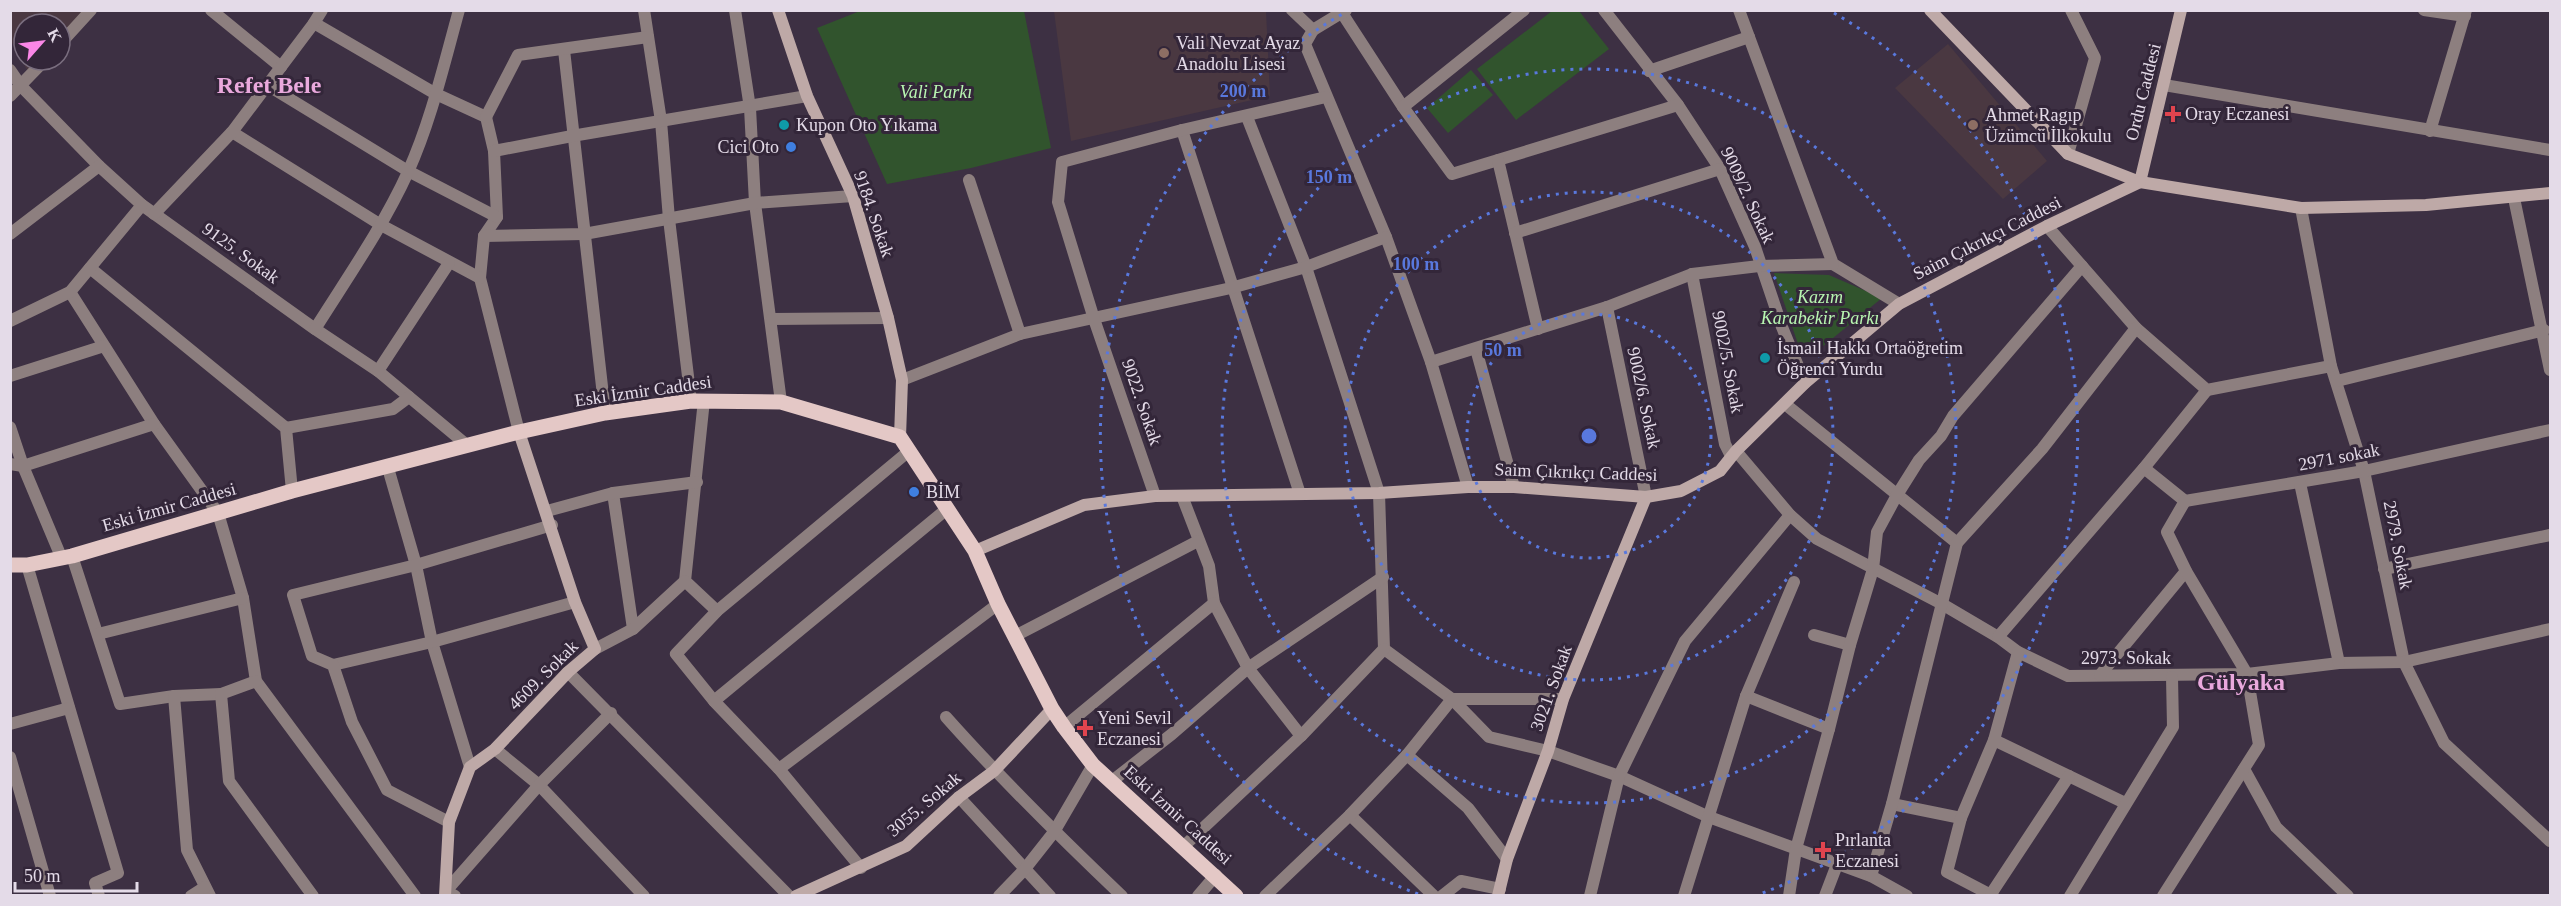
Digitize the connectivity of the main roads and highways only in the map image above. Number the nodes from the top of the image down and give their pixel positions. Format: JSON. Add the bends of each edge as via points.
{"nodes":[{"id":1,"x":778,"y":10,"type":"edge"},
{"id":2,"x":1920,"y":10,"type":"edge"},
{"id":3,"x":2181,"y":10,"type":"edge"},
{"id":4,"x":1933,"y":13,"type":"edge"},
{"id":5,"x":2140,"y":182,"type":"junction"},
{"id":6,"x":2550,"y":193,"type":"edge"},
{"id":7,"x":519,"y":432,"type":"junction"},
{"id":8,"x":900,"y":437,"type":"junction"},
{"id":9,"x":1646,"y":497,"type":"junction"},
{"id":10,"x":975,"y":551,"type":"junction"},
{"id":11,"x":10,"y":565,"type":"edge"},
{"id":12,"x":1052,"y":708,"type":"junction"},
{"id":13,"x":1499,"y":892,"type":"edge"},
{"id":14,"x":448,"y":894,"type":"edge"},
{"id":15,"x":796,"y":896,"type":"edge"},
{"id":16,"x":1236,"y":896,"type":"edge"}],
"edges":[{"from":1,"to":8,"type":"main road","name":"9184. Sokak","via":[[807,96],[853,196],[888,318],[902,380]]},
{"from":2,"to":4,"type":"main road"},
{"from":3,"to":5,"type":"main road","name":"Ordu Caddesi"},
{"from":4,"to":5,"type":"main road","via":[[2068,154]]},
{"from":5,"to":6,"type":"main road","via":[[2301,208],[2426,205]]},
{"from":5,"to":9,"type":"main road","name":"Saim Çıkrıkçı Caddesi","via":[[1899,304],[1805,383],[1720,471],[1681,491]]},
{"from":7,"to":8,"type":"main road","name":"Eski İzmir Caddesi","via":[[605,413],[698,400],[781,402]]},
{"from":7,"to":11,"type":"main road","name":"Eski İzmir Caddesi","via":[[292,491],[67,557]]},
{"from":7,"to":14,"type":"main road","name":"4609. Sokak","via":[[575,602],[595,649],[495,749],[470,767],[449,822]]},
{"from":8,"to":10,"type":"main road","name":"Eski İzmir Caddesi"},
{"from":9,"to":10,"type":"main road","name":"Saim Çıkrıkçı Caddesi","via":[[1514,487],[1155,496],[1084,505]]},
{"from":9,"to":13,"type":"main road","name":"3021. Sokak","via":[[1563,699]]},
{"from":10,"to":12,"type":"main road","name":"Eski İzmir Caddesi"},
{"from":12,"to":15,"type":"main road","name":"3055. Sokak","via":[[993,771],[906,846]]},
{"from":12,"to":16,"type":"main road","name":"Eski İzmir Caddesi","via":[[1093,765]]}]}
